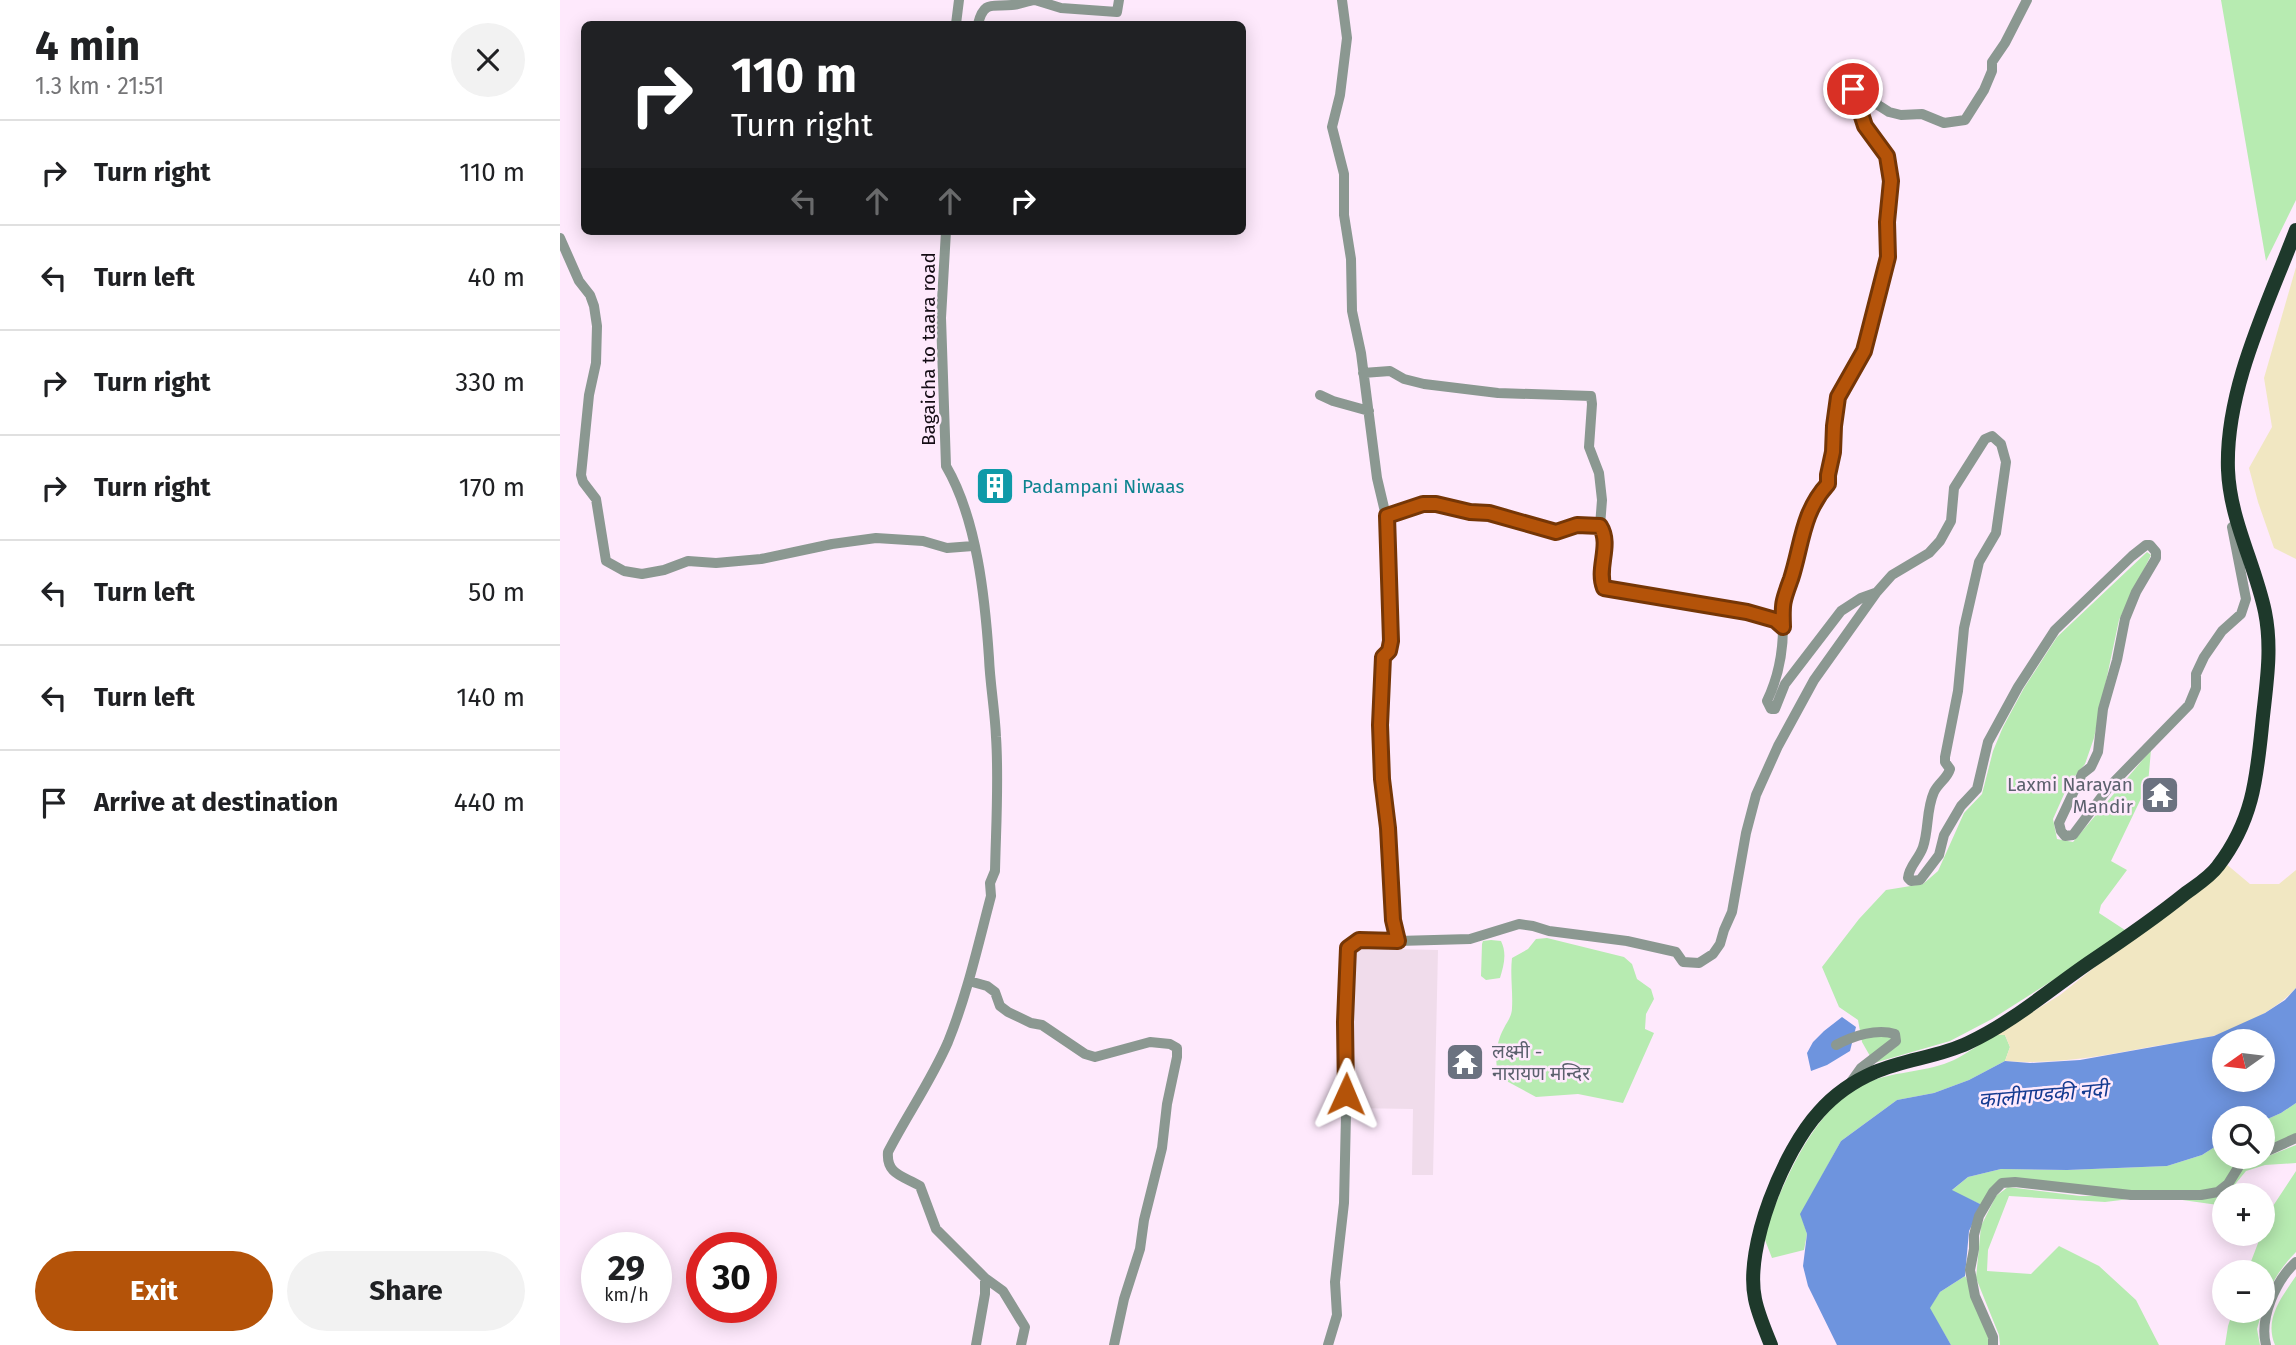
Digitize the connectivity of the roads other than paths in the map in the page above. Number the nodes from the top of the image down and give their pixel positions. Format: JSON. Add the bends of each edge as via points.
{"nodes":[{"id":1,"x":959,"y":0,"type":"edge"},
{"id":2,"x":1030,"y":0,"type":"edge"},
{"id":3,"x":1119,"y":0,"type":"edge"},
{"id":4,"x":1342,"y":0,"type":"edge"},
{"id":5,"x":2027,"y":0,"type":"edge"},
{"id":6,"x":956,"y":21,"type":"edge"},
{"id":7,"x":979,"y":21,"type":"edge"},
{"id":8,"x":2296,"y":230,"type":"edge"},
{"id":9,"x":946,"y":235,"type":"edge"},
{"id":10,"x":560,"y":237,"type":"edge"},
{"id":11,"x":1363,"y":373,"type":"junction"},
{"id":12,"x":1320,"y":395,"type":"dead end"},
{"id":13,"x":1369,"y":411,"type":"junction"},
{"id":14,"x":1387,"y":516,"type":"junction"},
{"id":15,"x":1600,"y":526,"type":"junction"},
{"id":16,"x":2238,"y":526,"type":"junction"},
{"id":17,"x":973,"y":546,"type":"junction"},
{"id":18,"x":1876,"y":593,"type":"junction"},
{"id":19,"x":1783,"y":627,"type":"junction"},
{"id":20,"x":1398,"y":941,"type":"junction"},
{"id":21,"x":969,"y":981,"type":"junction"},
{"id":22,"x":1836,"y":1045,"type":"dead end"},
{"id":23,"x":1837,"y":1094,"type":"junction"},
{"id":24,"x":2296,"y":1138,"type":"edge"},
{"id":25,"x":2275,"y":1148,"type":"edge"},
{"id":26,"x":2237,"y":1169,"type":"edge"},
{"id":27,"x":2296,"y":1262,"type":"edge"},
{"id":28,"x":985,"y":1278,"type":"junction"},
{"id":29,"x":976,"y":1345,"type":"edge"},
{"id":30,"x":1021,"y":1345,"type":"edge"},
{"id":31,"x":1114,"y":1345,"type":"edge"},
{"id":32,"x":1328,"y":1345,"type":"edge"},
{"id":33,"x":1770,"y":1345,"type":"edge"},
{"id":34,"x":1993,"y":1345,"type":"edge"},
{"id":35,"x":2266,"y":1345,"type":"edge"}],
"edges":[{"from":1,"to":6,"type":"street"},
{"from":2,"to":3,"type":"street","via":[[1061,8],[1117,12]]},
{"from":2,"to":7,"type":"street","via":[[987,7]]},
{"from":4,"to":11,"type":"street","via":[[1347,38],[1332,127],[1344,174],[1352,312]]},
{"from":5,"to":19,"type":"street","via":[[1965,120],[1944,123],[1917,113],[1889,112],[1878,105],[1859,70],[1852,69],[1849,76],[1865,126],[1887,156],[1891,181],[1888,257],[1864,351],[1838,397],[1828,484],[1802,529],[1783,596]]},
{"from":8,"to":16,"type":"highway","via":[[2249,352],[2233,411],[2228,468]]},
{"from":9,"to":17,"type":"street","name":"Bagaicha to taara road","via":[[941,318],[946,466]]},
{"from":10,"to":17,"type":"street","via":[[594,306],[596,363],[581,475],[596,499],[606,561],[617,569],[642,574],[688,561],[761,559],[876,538],[923,541],[947,548]]},
{"from":11,"to":13,"type":"street"},
{"from":11,"to":15,"type":"street","via":[[1390,371],[1424,384],[1498,393],[1591,396],[1589,447],[1599,473]]},
{"from":12,"to":13,"type":"street"},
{"from":13,"to":14,"type":"street"},
{"from":14,"to":15,"type":"street","via":[[1436,504],[1556,532],[1577,525]]},
{"from":14,"to":20,"type":"street","via":[[1391,641],[1383,657],[1381,739]]},
{"from":15,"to":19,"type":"street","via":[[1605,541],[1604,588],[1747,612]]},
{"from":16,"to":18,"type":"street","via":[[2232,527],[2246,599],[2244,610],[2204,657],[2189,705],[2135,759],[2073,835],[2065,836],[2059,823],[2098,752],[2124,619],[2156,558],[2150,545],[2132,556],[2056,630],[1988,741],[1976,789],[1944,835],[1940,855],[1916,881],[1908,874],[1923,846],[1929,804],[1950,769],[1945,757],[1979,562],[1996,533],[2006,462],[1997,439],[1986,439],[1954,488],[1951,521],[1940,541],[1892,575]]},
{"from":16,"to":23,"type":"highway","via":[[2264,608],[2269,664],[2255,791],[2242,831],[2216,870],[2022,1013],[1952,1050],[1875,1071]]},
{"from":17,"to":21,"type":"street","name":"Bagaicha to taara road","via":[[988,623],[997,764],[995,871]]},
{"from":18,"to":19,"type":"street","via":[[1841,611],[1784,684],[1775,709],[1770,709],[1767,701],[1780,660]]},
{"from":18,"to":20,"type":"street","via":[[1814,680],[1778,746],[1756,795],[1732,912],[1713,954],[1688,964],[1676,952],[1519,924],[1470,939]]},
{"from":20,"to":32,"type":"street","via":[[1359,940],[1347,952],[1344,1203],[1335,1282],[1337,1315]]},
{"from":21,"to":28,"type":"street","name":"Bagaicha to taara road","via":[[928,1083],[887,1157],[891,1170],[920,1186],[936,1229]]},
{"from":21,"to":31,"type":"street","via":[[988,986],[1008,1012],[1042,1025],[1085,1054],[1095,1057],[1150,1042],[1177,1048],[1162,1148]]},
{"from":22,"to":23,"type":"street","via":[[1885,1030],[1895,1034],[1896,1041]]},
{"from":23,"to":33,"type":"highway","via":[[1798,1139],[1761,1222],[1755,1298]]},
{"from":24,"to":25,"type":"street"},
{"from":26,"to":34,"type":"street","via":[[2218,1192],[2201,1195],[2131,1195],[2002,1183],[1979,1216],[1970,1270]]},
{"from":27,"to":35,"type":"street","via":[[2273,1295],[2263,1327]]},
{"from":28,"to":29,"type":"street"},
{"from":28,"to":30,"type":"street","name":"Bagaicha to taara road","via":[[1003,1291],[1025,1326]]}]}
